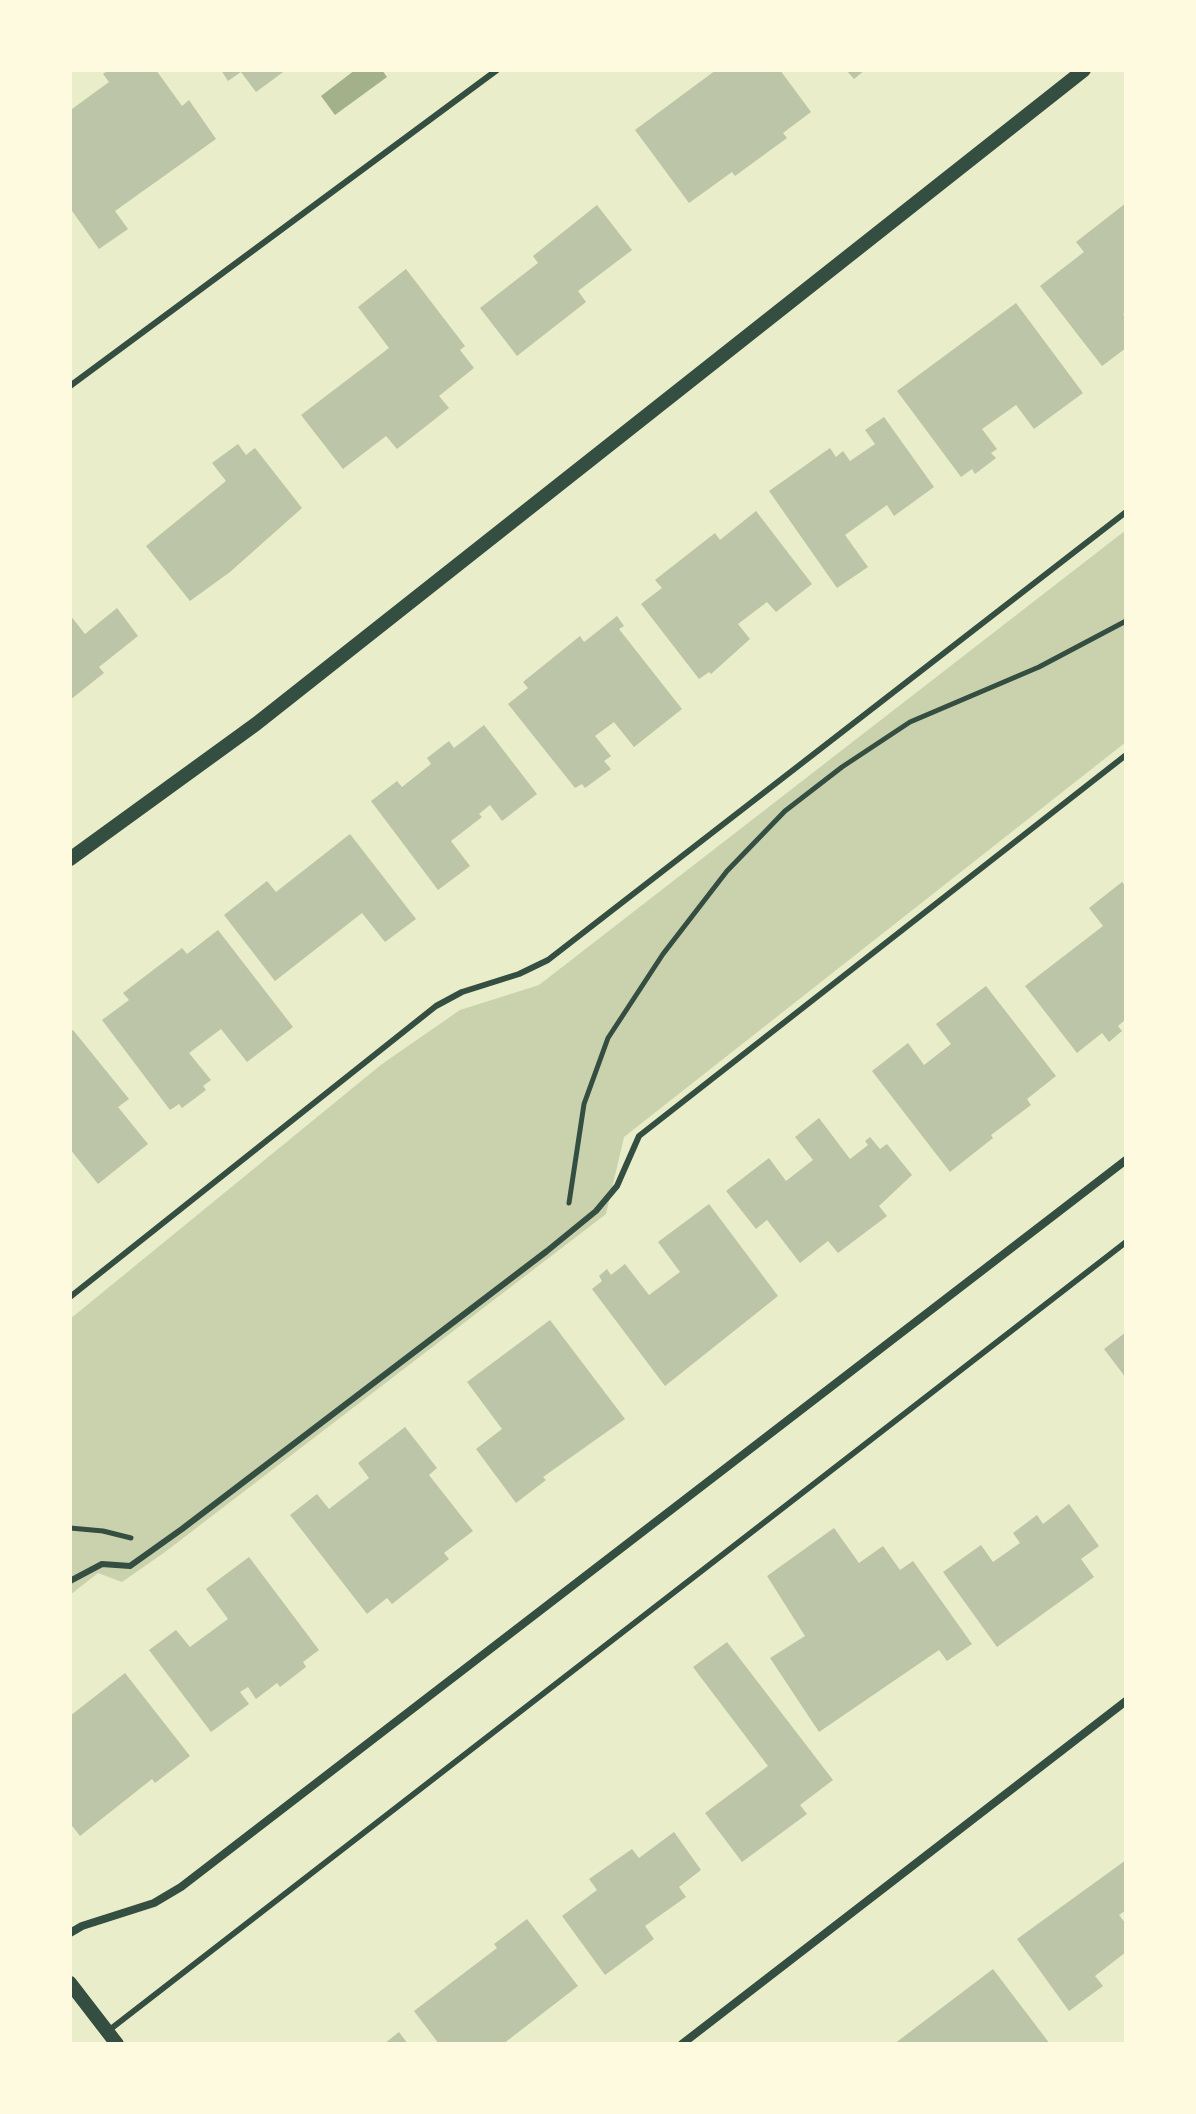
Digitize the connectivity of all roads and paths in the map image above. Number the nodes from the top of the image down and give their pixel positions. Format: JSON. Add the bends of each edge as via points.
{"nodes":[{"id":1,"x":497,"y":70,"type":"edge"},
{"id":2,"x":1084,"y":70,"type":"edge"},
{"id":3,"x":70,"y":386,"type":"edge"},
{"id":4,"x":1126,"y":512,"type":"edge"},
{"id":5,"x":1126,"y":621,"type":"edge"},
{"id":6,"x":1126,"y":755,"type":"edge"},
{"id":7,"x":70,"y":859,"type":"edge"},
{"id":8,"x":1126,"y":1160,"type":"edge"},
{"id":9,"x":568,"y":1210,"type":"dead end"},
{"id":10,"x":1126,"y":1242,"type":"edge"},
{"id":11,"x":70,"y":1297,"type":"edge"},
{"id":12,"x":70,"y":1528,"type":"edge"},
{"id":13,"x":136,"y":1539,"type":"dead end"},
{"id":14,"x":70,"y":1581,"type":"edge"},
{"id":15,"x":1126,"y":1701,"type":"edge"},
{"id":16,"x":70,"y":1933,"type":"edge"},
{"id":17,"x":70,"y":1983,"type":"edge"},
{"id":18,"x":107,"y":2031,"type":"junction"},
{"id":19,"x":117,"y":2044,"type":"edge"},
{"id":20,"x":682,"y":2044,"type":"edge"}],
"edges":[{"from":1,"to":3,"type":"lane"},
{"from":2,"to":7,"type":"street","via":[[256,724]]},
{"from":4,"to":11,"type":"lane","via":[[548,960],[436,1006]]},
{"from":5,"to":9,"type":"path","via":[[1039,667],[910,722],[785,811],[727,871],[608,1038],[584,1104]]},
{"from":6,"to":14,"type":"lane","via":[[639,1136],[617,1186],[596,1211],[547,1251],[130,1566],[102,1564]]},
{"from":8,"to":16,"type":"street","via":[[181,1887],[154,1903]]},
{"from":10,"to":18,"type":"lane"},
{"from":12,"to":13,"type":"path"},
{"from":15,"to":20,"type":"street"},
{"from":17,"to":18,"type":"street"},
{"from":18,"to":19,"type":"street"}]}
